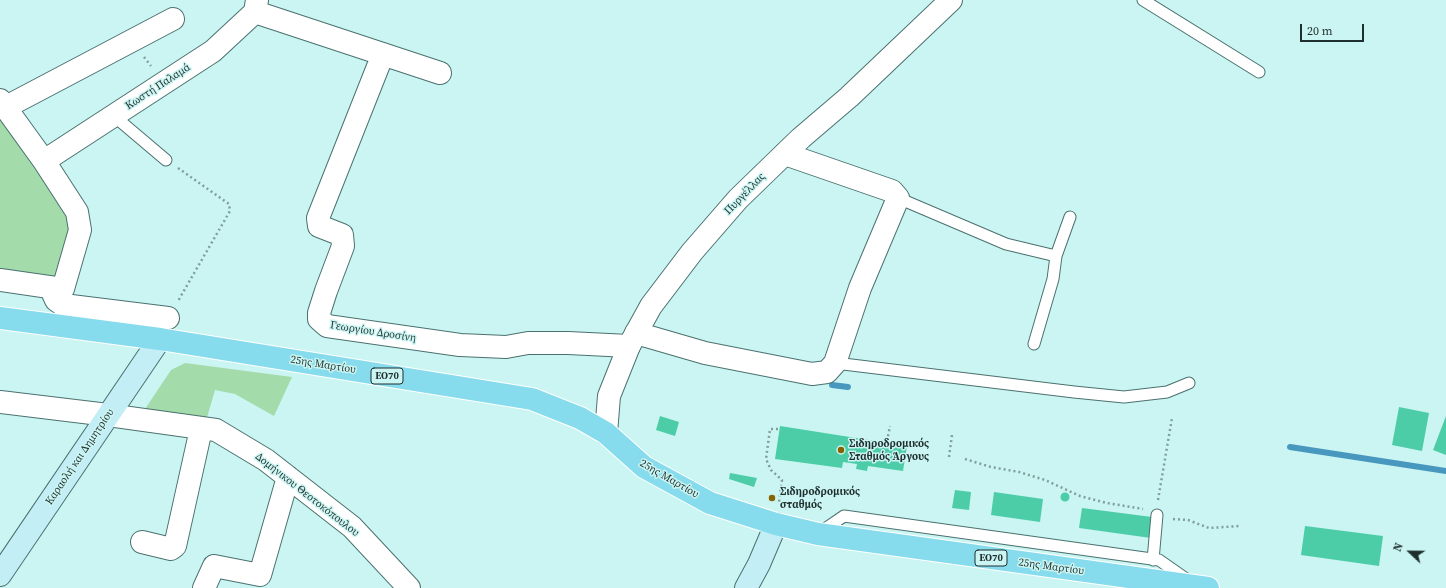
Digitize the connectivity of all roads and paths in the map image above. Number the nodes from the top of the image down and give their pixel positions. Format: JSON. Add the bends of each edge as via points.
{"nodes":[{"id":1,"x":950,"y":0,"type":"edge"},
{"id":2,"x":1144,"y":0,"type":"edge"},
{"id":3,"x":256,"y":6,"type":"edge"},
{"id":4,"x":173,"y":19,"type":"dead end"},
{"id":5,"x":132,"y":41,"type":"junction"},
{"id":6,"x":383,"y":54,"type":"junction"},
{"id":7,"x":1259,"y":72,"type":"dead end"},
{"id":8,"x":440,"y":73,"type":"dead end"},
{"id":9,"x":164,"y":83,"type":"junction"},
{"id":10,"x":3,"y":104,"type":"edge"},
{"id":11,"x":114,"y":116,"type":"junction"},
{"id":12,"x":785,"y":154,"type":"junction"},
{"id":13,"x":166,"y":160,"type":"joint"},
{"id":14,"x":44,"y":161,"type":"junction"},
{"id":15,"x":898,"y":198,"type":"junction"},
{"id":16,"x":1070,"y":217,"type":"dead end"},
{"id":17,"x":1056,"y":256,"type":"junction"},
{"id":18,"x":0,"y":280,"type":"edge"},
{"id":19,"x":56,"y":288,"type":"junction"},
{"id":20,"x":0,"y":318,"type":"edge"},
{"id":21,"x":168,"y":318,"type":"joint"},
{"id":22,"x":160,"y":339,"type":"junction"},
{"id":23,"x":632,"y":340,"type":"junction"},
{"id":24,"x":1034,"y":344,"type":"dead end"},
{"id":25,"x":835,"y":363,"type":"junction"},
{"id":26,"x":1189,"y":383,"type":"dead end"},
{"id":27,"x":0,"y":402,"type":"edge"},
{"id":28,"x":108,"y":415,"type":"junction"},
{"id":29,"x":1172,"y":418,"type":"dead end"},
{"id":30,"x":890,"y":426,"type":"dead end"},
{"id":31,"x":201,"y":429,"type":"junction"},
{"id":32,"x":778,"y":429,"type":"dead end"},
{"id":33,"x":606,"y":433,"type":"junction"},
{"id":34,"x":952,"y":435,"type":"dead end"},
{"id":35,"x":886,"y":446,"type":"dead end"},
{"id":36,"x":949,"y":456,"type":"dead end"},
{"id":37,"x":965,"y":459,"type":"dead end"},
{"id":38,"x":288,"y":477,"type":"junction"},
{"id":39,"x":782,"y":480,"type":"dead end"},
{"id":40,"x":1157,"y":515,"type":"junction"},
{"id":41,"x":776,"y":524,"type":"junction"},
{"id":42,"x":1240,"y":526,"type":"dead end"},
{"id":43,"x":818,"y":534,"type":"junction"},
{"id":44,"x":142,"y":542,"type":"dead end"},
{"id":45,"x":1153,"y":560,"type":"junction"},
{"id":46,"x":0,"y":575,"type":"edge"},
{"id":47,"x":204,"y":588,"type":"edge"},
{"id":48,"x":409,"y":588,"type":"edge"},
{"id":49,"x":746,"y":588,"type":"edge"},
{"id":50,"x":1203,"y":588,"type":"edge"}],
"edges":[{"from":1,"to":12,"type":"street","name":"Πυργέλλας"},
{"from":2,"to":7,"type":"lane"},
{"from":3,"to":6,"type":"street"},
{"from":3,"to":9,"type":"street","name":"Κωστή Παλαμά","via":[[213,51]]},
{"from":4,"to":5,"type":"street"},
{"from":5,"to":9,"type":"path"},
{"from":5,"to":10,"type":"street"},
{"from":6,"to":8,"type":"street"},
{"from":6,"to":23,"type":"street","name":"Γεωργίου Δροσίνη","via":[[318,218],[319,226],[342,235],[343,246],[326,291],[319,319],[327,326],[460,345],[506,347],[528,343]]},
{"from":9,"to":11,"type":"street","name":"Κωστή Παλαμά"},
{"from":10,"to":14,"type":"street"},
{"from":11,"to":13,"type":"lane"},
{"from":11,"to":14,"type":"street","name":"Κωστή Παλαμά"},
{"from":12,"to":15,"type":"street","via":[[892,191]]},
{"from":12,"to":23,"type":"street","name":"Πυργέλλας","via":[[738,199],[692,252],[651,306]]},
{"from":13,"to":21,"type":"path","via":[[229,204],[230,211]]},
{"from":14,"to":19,"type":"street","via":[[77,212],[80,230]]},
{"from":15,"to":17,"type":"lane","via":[[1006,244]]},
{"from":15,"to":25,"type":"street","via":[[860,288]]},
{"from":16,"to":17,"type":"lane"},
{"from":17,"to":24,"type":"lane","via":[[1053,279]]},
{"from":18,"to":19,"type":"street"},
{"from":19,"to":21,"type":"street","via":[[56,300],[63,305]]},
{"from":20,"to":22,"type":"main road","name":"25ης Μαρτίου"},
{"from":22,"to":28,"type":"main road","name":"Καραολή και Δημητρίου"},
{"from":22,"to":33,"type":"main road","name":"25ης Μαρτίου","number":"ΕΟ70","via":[[532,399],[580,418]]},
{"from":23,"to":25,"type":"street","via":[[812,374],[827,372]]},
{"from":23,"to":33,"type":"street","name":"Πυργέλλας","via":[[609,396]]},
{"from":25,"to":26,"type":"lane","via":[[1124,397],[1167,392]]},
{"from":27,"to":28,"type":"street","name":"Δομήνικου Θεοτοκόπουλου"},
{"from":28,"to":31,"type":"street","name":"Δομήνικου Θεοτοκόπουλου"},
{"from":28,"to":46,"type":"main road","name":"Καραολή και Δημητρίου"},
{"from":29,"to":40,"type":"path"},
{"from":30,"to":35,"type":"path"},
{"from":31,"to":38,"type":"street","name":"Δομήνικου Θεοτοκόπουλου","via":[[216,430],[266,460]]},
{"from":31,"to":44,"type":"street","via":[[175,546],[170,548]]},
{"from":32,"to":39,"type":"path","via":[[770,429],[766,459],[770,470]]},
{"from":33,"to":41,"type":"main road","name":"25ης Μαρτίου","number":"ΕΟ70","via":[[644,467],[710,503]]},
{"from":34,"to":36,"type":"path"},
{"from":37,"to":40,"type":"path","via":[[1019,472],[1087,498],[1147,509]]},
{"from":38,"to":47,"type":"street","via":[[260,575],[214,566]]},
{"from":38,"to":48,"type":"street","name":"Δομήνικου Θεοτοκόπουλου","via":[[352,527]]},
{"from":40,"to":42,"type":"path","via":[[1164,519],[1188,520],[1209,528]]},
{"from":40,"to":45,"type":"lane"},
{"from":41,"to":43,"type":"main road","name":"25ης Μαρτίου","number":"ΕΟ70"},
{"from":41,"to":49,"type":"main road"},
{"from":43,"to":45,"type":"lane","via":[[844,516]]},
{"from":43,"to":50,"type":"main road","name":"25ης Μαρτίου","number":"ΕΟ70"},
{"from":45,"to":50,"type":"lane","via":[[1160,560]]}]}
